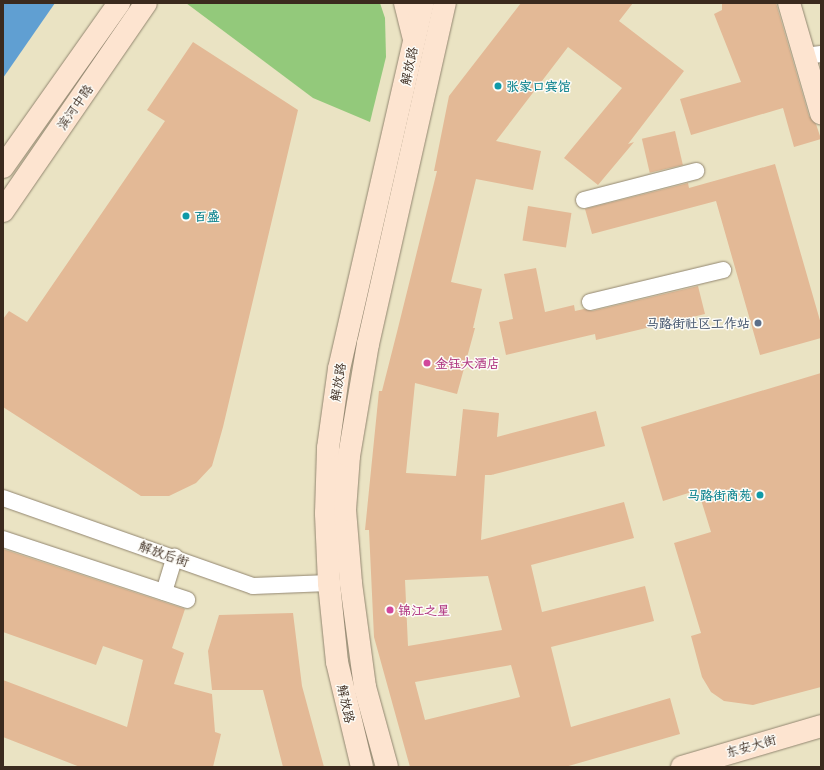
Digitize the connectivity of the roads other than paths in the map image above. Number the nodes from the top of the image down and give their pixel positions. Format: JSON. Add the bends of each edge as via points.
{"nodes":[{"id":1,"x":119,"y":3,"type":"edge"},
{"id":2,"x":146,"y":3,"type":"edge"},
{"id":3,"x":405,"y":3,"type":"edge"},
{"id":4,"x":423,"y":3,"type":"edge"},
{"id":5,"x":445,"y":3,"type":"edge"},
{"id":6,"x":789,"y":3,"type":"edge"},
{"id":7,"x":414,"y":43,"type":"junction"},
{"id":8,"x":813,"y":55,"type":"edge"},
{"id":9,"x":821,"y":113,"type":"edge"},
{"id":10,"x":3,"y":167,"type":"edge"},
{"id":11,"x":696,"y":171,"type":"dead end"},
{"id":12,"x":584,"y":200,"type":"dead end"},
{"id":13,"x":3,"y":211,"type":"edge"},
{"id":14,"x":723,"y":270,"type":"dead end"},
{"id":15,"x":590,"y":302,"type":"dead end"},
{"id":16,"x":3,"y":498,"type":"edge"},
{"id":17,"x":3,"y":538,"type":"edge"},
{"id":18,"x":175,"y":557,"type":"junction"},
{"id":19,"x":329,"y":583,"type":"junction"},
{"id":20,"x":164,"y":592,"type":"junction"},
{"id":21,"x":187,"y":600,"type":"dead end"},
{"id":22,"x":821,"y":726,"type":"edge"},
{"id":23,"x":362,"y":767,"type":"edge"},
{"id":24,"x":387,"y":767,"type":"edge"},
{"id":25,"x":682,"y":767,"type":"edge"}],
"edges":[{"from":1,"to":10,"type":"main road","name":"滨河中路"},
{"from":2,"to":13,"type":"main road","name":"滨河中路"},
{"from":3,"to":7,"type":"main road"},
{"from":4,"to":7,"type":"main road","name":"解放路"},
{"from":5,"to":24,"type":"main road","name":"解放路","via":[[368,344],[349,456],[345,510],[351,583],[365,687]]},
{"from":6,"to":8,"type":"main road"},
{"from":7,"to":19,"type":"main road","name":"解放路","via":[[339,369],[327,460]]},
{"from":8,"to":9,"type":"main road"},
{"from":11,"to":12,"type":"street"},
{"from":14,"to":15,"type":"street"},
{"from":16,"to":18,"type":"street","name":"解放后街"},
{"from":17,"to":20,"type":"street"},
{"from":18,"to":19,"type":"street","name":"解放后街","via":[[253,586]]},
{"from":18,"to":20,"type":"street"},
{"from":19,"to":23,"type":"main road","name":"解放路","via":[[337,662]]},
{"from":20,"to":21,"type":"street"},
{"from":22,"to":25,"type":"main road","name":"东安大街"}]}
